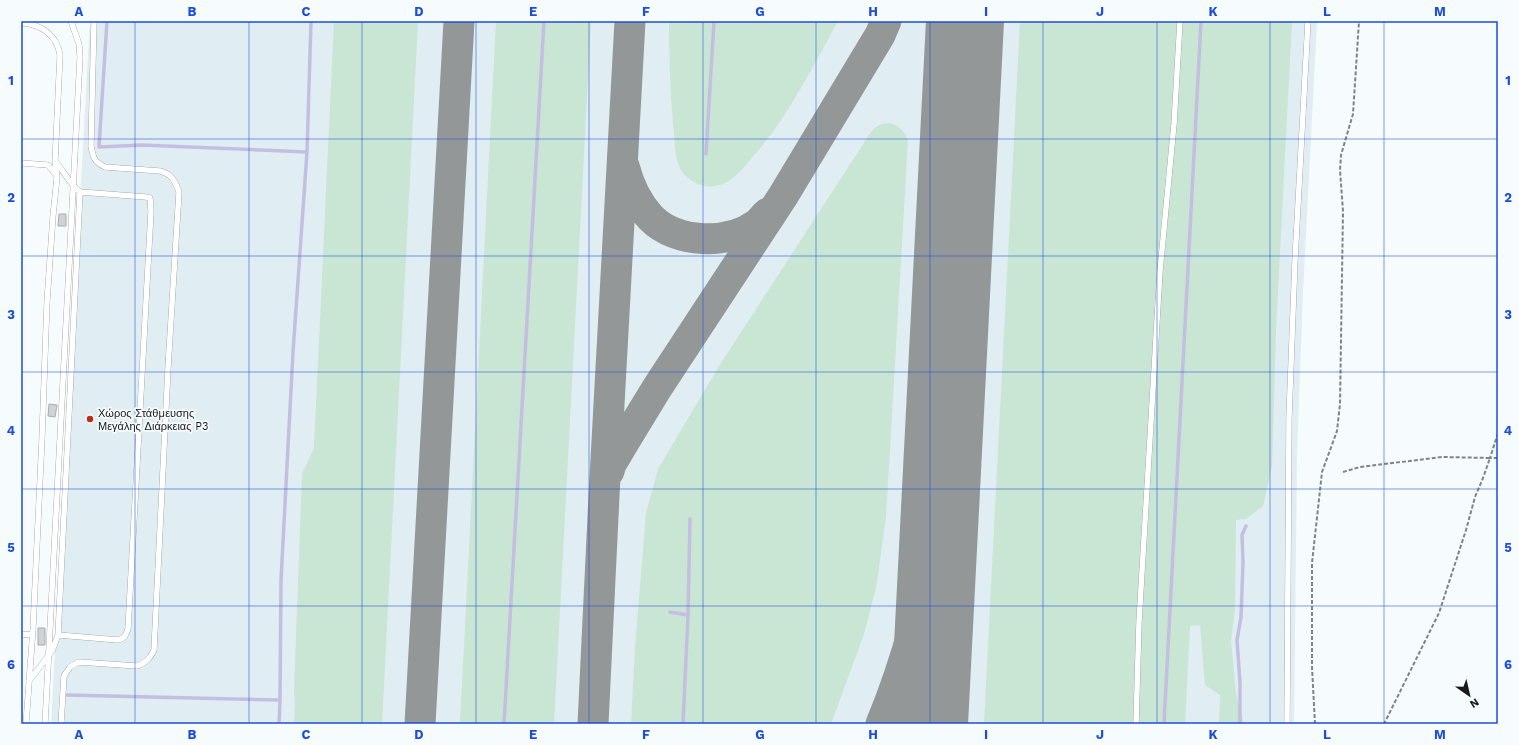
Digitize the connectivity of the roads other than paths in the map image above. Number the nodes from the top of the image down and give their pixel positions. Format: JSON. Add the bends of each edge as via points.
{"nodes":[{"id":1,"x":71,"y":21,"type":"edge"},
{"id":2,"x":94,"y":21,"type":"edge"},
{"id":3,"x":1180,"y":21,"type":"edge"},
{"id":4,"x":1308,"y":21,"type":"edge"},
{"id":5,"x":21,"y":23,"type":"edge"},
{"id":6,"x":55,"y":162,"type":"junction"},
{"id":7,"x":21,"y":163,"type":"edge"},
{"id":8,"x":57,"y":177,"type":"junction"},
{"id":9,"x":73,"y":186,"type":"junction"},
{"id":10,"x":80,"y":192,"type":"junction"},
{"id":11,"x":21,"y":634,"type":"edge"},
{"id":12,"x":32,"y":635,"type":"junction"},
{"id":13,"x":58,"y":635,"type":"junction"},
{"id":14,"x":48,"y":656,"type":"junction"},
{"id":15,"x":29,"y":682,"type":"junction"},
{"id":16,"x":26,"y":724,"type":"edge"},
{"id":17,"x":45,"y":724,"type":"edge"},
{"id":18,"x":61,"y":724,"type":"edge"},
{"id":19,"x":1136,"y":724,"type":"edge"},
{"id":20,"x":1287,"y":724,"type":"edge"}],
"edges":[{"from":1,"to":9,"type":"lane","via":[[79,44],[80,57]]},
{"from":2,"to":18,"type":"lane","via":[[91,146],[93,157],[97,164],[105,167],[167,173],[176,183],[179,192],[154,650],[150,658],[137,666],[79,662],[70,667],[64,676]]},
{"from":3,"to":19,"type":"lane","via":[[1174,124],[1160,271]]},
{"from":4,"to":20,"type":"lane","via":[[1289,423]]},
{"from":5,"to":6,"type":"lane","via":[[38,26],[47,32],[58,46],[60,55]]},
{"from":6,"to":8,"type":"lane"},
{"from":6,"to":9,"type":"lane"},
{"from":7,"to":8,"type":"lane","via":[[48,165]]},
{"from":8,"to":12,"type":"lane","via":[[47,302]]},
{"from":9,"to":10,"type":"lane"},
{"from":9,"to":14,"type":"lane"},
{"from":10,"to":13,"type":"lane"},
{"from":10,"to":13,"type":"lane","via":[[150,198],[151,211],[128,629],[126,635],[118,640]]},
{"from":11,"to":12,"type":"lane"},
{"from":12,"to":15,"type":"lane"},
{"from":13,"to":14,"type":"lane"},
{"from":14,"to":15,"type":"lane"},
{"from":14,"to":17,"type":"lane"},
{"from":15,"to":16,"type":"lane"}]}
